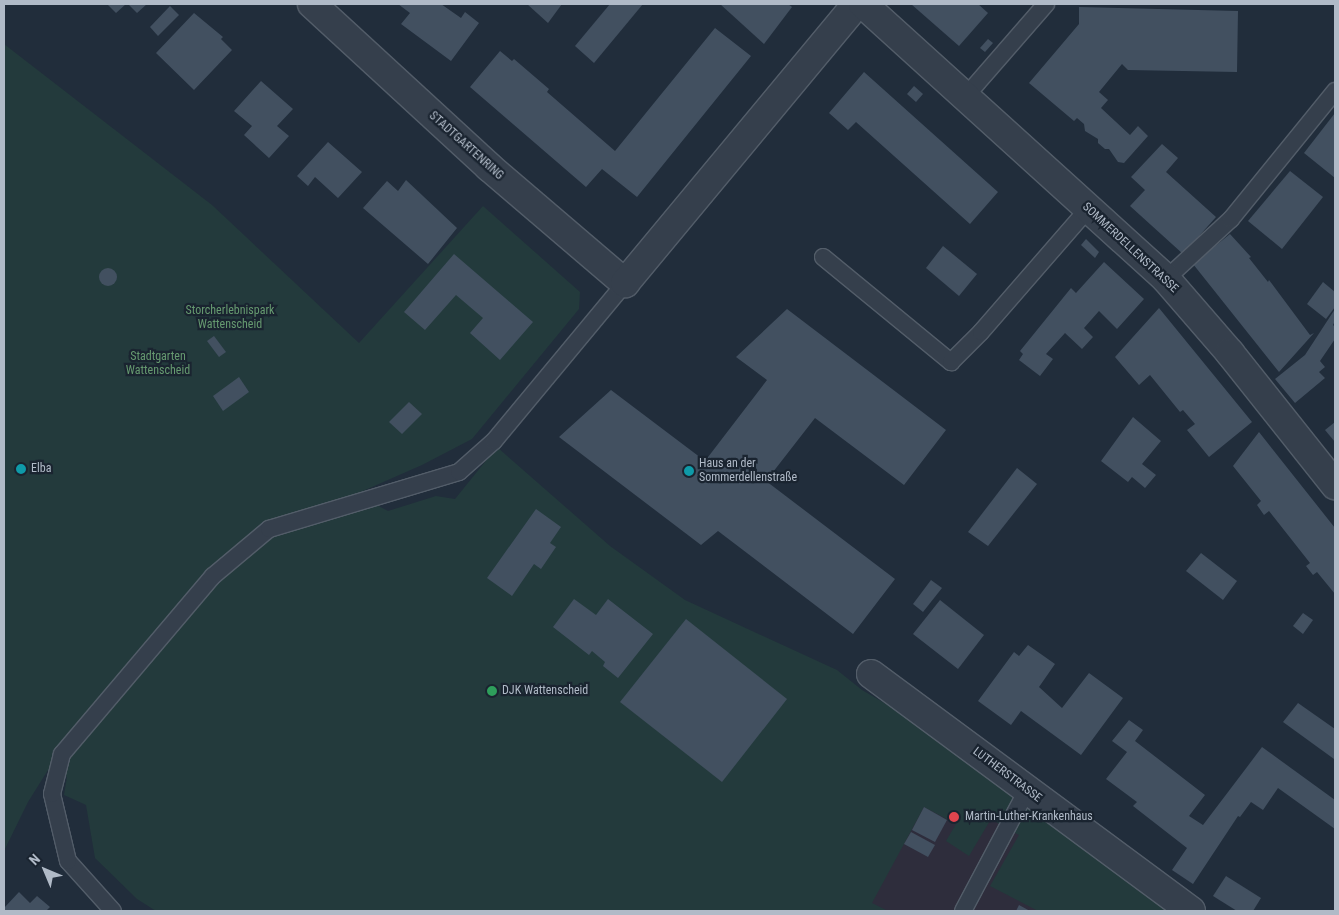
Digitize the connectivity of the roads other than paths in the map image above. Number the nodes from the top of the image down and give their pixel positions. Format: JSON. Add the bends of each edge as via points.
{"nodes":[{"id":1,"x":312,"y":4,"type":"edge"},
{"id":2,"x":857,"y":4,"type":"edge"},
{"id":3,"x":863,"y":4,"type":"edge"},
{"id":4,"x":1046,"y":4,"type":"edge"},
{"id":5,"x":1335,"y":91,"type":"edge"},
{"id":6,"x":966,"y":96,"type":"junction"},
{"id":7,"x":1088,"y":209,"type":"junction"},
{"id":8,"x":823,"y":258,"type":"dead end"},
{"id":9,"x":1166,"y":279,"type":"junction"},
{"id":10,"x":625,"y":282,"type":"junction"},
{"id":11,"x":1335,"y":485,"type":"edge"},
{"id":12,"x":871,"y":674,"type":"dead end"},
{"id":13,"x":1027,"y":790,"type":"junction"},
{"id":14,"x":113,"y":911,"type":"edge"},
{"id":15,"x":963,"y":911,"type":"edge"},
{"id":16,"x":1191,"y":911,"type":"edge"}],
"edges":[{"from":1,"to":10,"type":"street","name":"STADTGARTENRING","via":[[489,167]]},
{"from":2,"to":10,"type":"street"},
{"from":3,"to":6,"type":"street","name":"SOMMERDELLENSTRASSE"},
{"from":4,"to":6,"type":"lane"},
{"from":5,"to":9,"type":"lane","via":[[1231,219]]},
{"from":6,"to":7,"type":"street","name":"SOMMERDELLENSTRASSE"},
{"from":7,"to":8,"type":"lane","via":[[952,362]]},
{"from":7,"to":9,"type":"street","name":"SOMMERDELLENSTRASSE"},
{"from":9,"to":11,"type":"street","name":"SOMMERDELLENSTRASSE","via":[[1230,353]]},
{"from":10,"to":14,"type":"lane","via":[[494,441],[460,472],[269,529],[213,576],[62,754],[52,794],[68,861]]},
{"from":12,"to":13,"type":"street","name":"LUTHERSTRASSE"},
{"from":13,"to":15,"type":"lane"},
{"from":13,"to":16,"type":"street","name":"LUTHERSTRASSE"}]}
